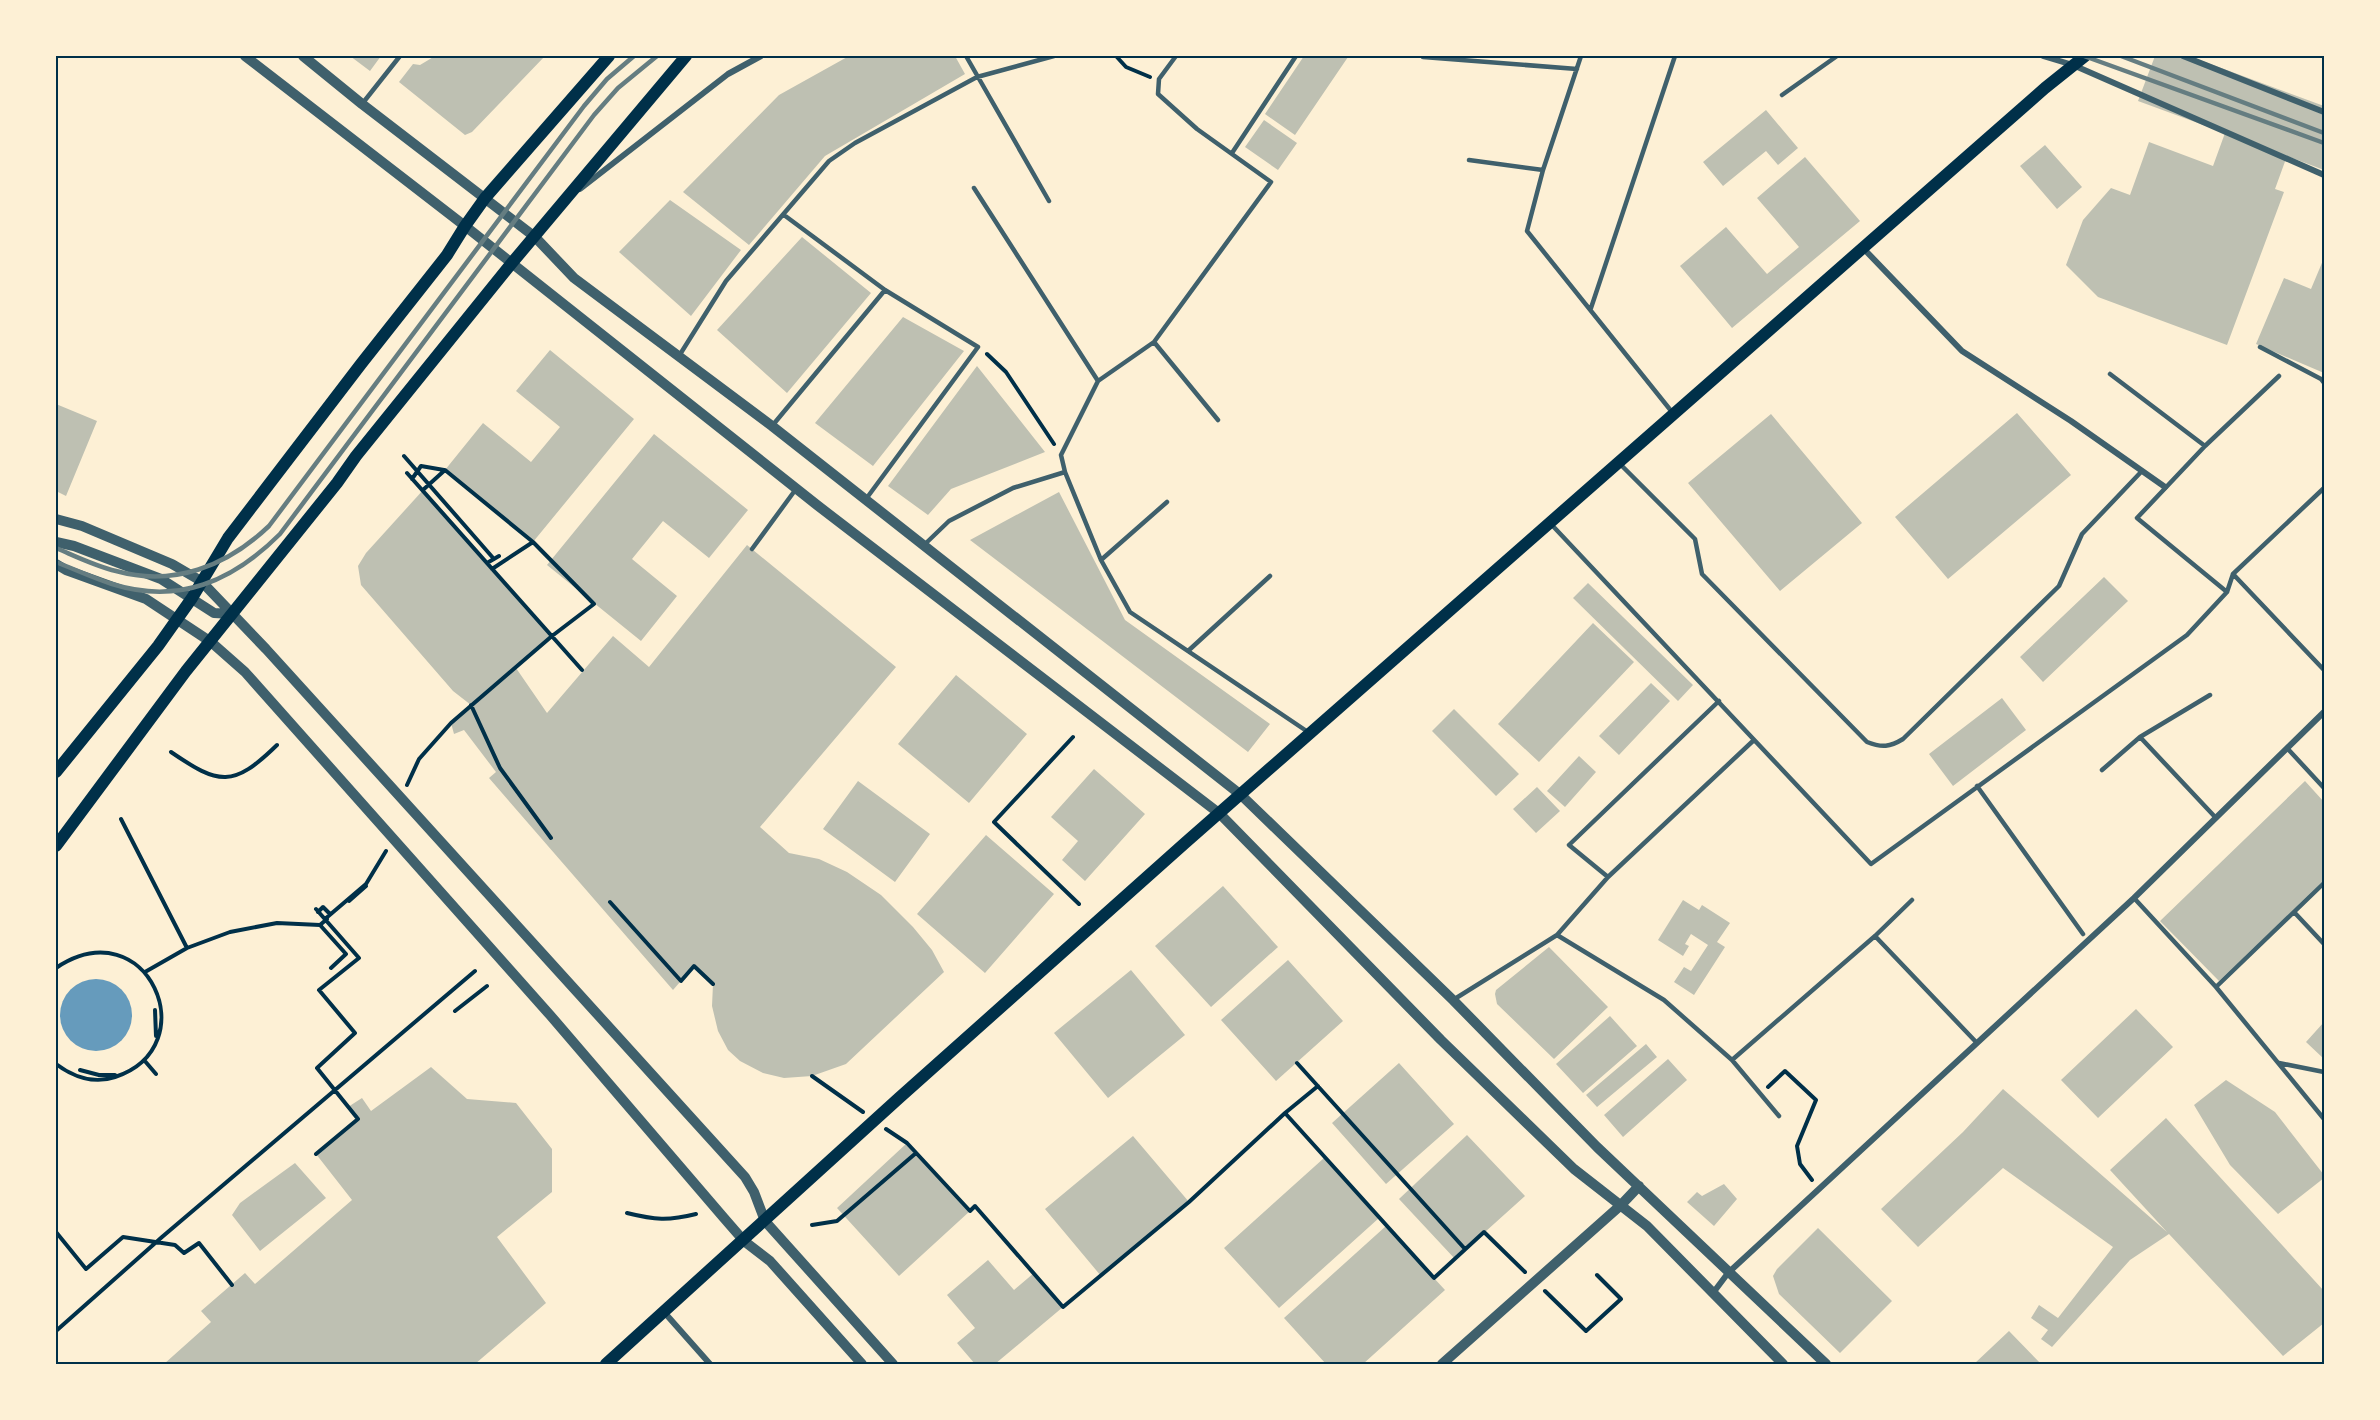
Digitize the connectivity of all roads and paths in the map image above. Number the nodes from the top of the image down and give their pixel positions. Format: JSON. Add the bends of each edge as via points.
{"nodes":[{"id":1,"x":245,"y":56,"type":"edge"},
{"id":2,"x":303,"y":56,"type":"edge"},
{"id":3,"x":400,"y":56,"type":"edge"},
{"id":4,"x":609,"y":56,"type":"edge"},
{"id":5,"x":686,"y":56,"type":"edge"},
{"id":6,"x":761,"y":56,"type":"edge"},
{"id":7,"x":966,"y":56,"type":"edge"},
{"id":8,"x":1054,"y":56,"type":"edge"},
{"id":9,"x":1116,"y":56,"type":"edge"},
{"id":10,"x":1176,"y":56,"type":"edge"},
{"id":11,"x":1296,"y":56,"type":"edge"},
{"id":12,"x":1581,"y":56,"type":"edge"},
{"id":13,"x":1675,"y":56,"type":"edge"},
{"id":14,"x":1837,"y":56,"type":"edge"},
{"id":15,"x":2043,"y":56,"type":"edge"},
{"id":16,"x":2085,"y":56,"type":"edge"},
{"id":17,"x":2183,"y":56,"type":"edge"},
{"id":18,"x":1423,"y":57,"type":"edge"},
{"id":19,"x":2073,"y":65,"type":"junction"},
{"id":20,"x":1577,"y":69,"type":"junction"},
{"id":21,"x":977,"y":77,"type":"junction"},
{"id":22,"x":1159,"y":80,"type":"junction"},
{"id":23,"x":1782,"y":95,"type":"dead end"},
{"id":24,"x":362,"y":104,"type":"junction"},
{"id":25,"x":2325,"y":112,"type":"edge"},
{"id":26,"x":1232,"y":153,"type":"junction"},
{"id":27,"x":1469,"y":160,"type":"dead end"},
{"id":28,"x":1543,"y":170,"type":"junction"},
{"id":29,"x":2325,"y":175,"type":"edge"},
{"id":30,"x":974,"y":188,"type":"dead end"},
{"id":31,"x":485,"y":198,"type":"junction"},
{"id":32,"x":566,"y":200,"type":"junction"},
{"id":33,"x":1049,"y":201,"type":"dead end"},
{"id":34,"x":784,"y":215,"type":"junction"},
{"id":35,"x":465,"y":226,"type":"junction"},
{"id":36,"x":534,"y":237,"type":"junction"},
{"id":37,"x":1863,"y":248,"type":"junction"},
{"id":38,"x":511,"y":264,"type":"junction"},
{"id":39,"x":885,"y":290,"type":"junction"},
{"id":40,"x":1591,"y":308,"type":"junction"},
{"id":41,"x":1154,"y":342,"type":"junction"},
{"id":42,"x":978,"y":347,"type":"junction"},
{"id":43,"x":2260,"y":347,"type":"dead end"},
{"id":44,"x":679,"y":356,"type":"junction"},
{"id":45,"x":2110,"y":374,"type":"dead end"},
{"id":46,"x":2280,"y":376,"type":"dead end"},
{"id":47,"x":1098,"y":381,"type":"junction"},
{"id":48,"x":2325,"y":382,"type":"edge"},
{"id":49,"x":1674,"y":414,"type":"junction"},
{"id":50,"x":1218,"y":420,"type":"dead end"},
{"id":51,"x":772,"y":426,"type":"junction"},
{"id":52,"x":2205,"y":446,"type":"junction"},
{"id":53,"x":1061,"y":455,"type":"junction"},
{"id":54,"x":404,"y":456,"type":"dead end"},
{"id":55,"x":1618,"y":463,"type":"junction"},
{"id":56,"x":445,"y":470,"type":"junction"},
{"id":57,"x":1065,"y":472,"type":"junction"},
{"id":58,"x":2141,"y":472,"type":"junction"},
{"id":59,"x":407,"y":473,"type":"dead end"},
{"id":60,"x":412,"y":479,"type":"junction"},
{"id":61,"x":2165,"y":487,"type":"junction"},
{"id":62,"x":2325,"y":488,"type":"edge"},
{"id":63,"x":424,"y":489,"type":"junction"},
{"id":64,"x":796,"y":489,"type":"junction"},
{"id":65,"x":866,"y":499,"type":"junction"},
{"id":66,"x":1167,"y":502,"type":"dead end"},
{"id":67,"x":56,"y":519,"type":"edge"},
{"id":68,"x":1550,"y":523,"type":"junction"},
{"id":69,"x":56,"y":542,"type":"edge"},
{"id":70,"x":533,"y":542,"type":"junction"},
{"id":71,"x":924,"y":545,"type":"junction"},
{"id":72,"x":752,"y":549,"type":"dead end"},
{"id":73,"x":499,"y":556,"type":"dead end"},
{"id":74,"x":494,"y":559,"type":"junction"},
{"id":75,"x":1101,"y":560,"type":"junction"},
{"id":76,"x":488,"y":563,"type":"junction"},
{"id":77,"x":56,"y":564,"type":"edge"},
{"id":78,"x":492,"y":569,"type":"junction"},
{"id":79,"x":2233,"y":574,"type":"junction"},
{"id":80,"x":1270,"y":576,"type":"dead end"},
{"id":81,"x":201,"y":581,"type":"junction"},
{"id":82,"x":2227,"y":591,"type":"junction"},
{"id":83,"x":192,"y":598,"type":"junction"},
{"id":84,"x":232,"y":614,"type":"junction"},
{"id":85,"x":177,"y":620,"type":"junction"},
{"id":86,"x":552,"y":636,"type":"junction"},
{"id":87,"x":211,"y":642,"type":"junction"},
{"id":88,"x":1188,"y":651,"type":"junction"},
{"id":89,"x":582,"y":670,"type":"dead end"},
{"id":90,"x":2325,"y":670,"type":"edge"},
{"id":91,"x":2210,"y":695,"type":"dead end"},
{"id":92,"x":1719,"y":701,"type":"junction"},
{"id":93,"x":2325,"y":712,"type":"edge"},
{"id":94,"x":1310,"y":733,"type":"junction"},
{"id":95,"x":1073,"y":737,"type":"dead end"},
{"id":96,"x":2140,"y":737,"type":"junction"},
{"id":97,"x":1754,"y":740,"type":"junction"},
{"id":98,"x":277,"y":745,"type":"dead end"},
{"id":99,"x":2288,"y":748,"type":"junction"},
{"id":100,"x":171,"y":752,"type":"dead end"},
{"id":101,"x":2103,"y":770,"type":"dead end"},
{"id":102,"x":56,"y":772,"type":"edge"},
{"id":103,"x":1977,"y":786,"type":"junction"},
{"id":104,"x":2325,"y":788,"type":"edge"},
{"id":105,"x":1241,"y":795,"type":"junction"},
{"id":106,"x":1220,"y":814,"type":"junction"},
{"id":107,"x":2216,"y":818,"type":"junction"},
{"id":108,"x":121,"y":819,"type":"dead end"},
{"id":109,"x":550,"y":838,"type":"dead end"},
{"id":110,"x":56,"y":846,"type":"edge"},
{"id":111,"x":384,"y":860,"type":"dead end"},
{"id":112,"x":1608,"y":877,"type":"junction"},
{"id":113,"x":2325,"y":883,"type":"edge"},
{"id":114,"x":2134,"y":898,"type":"junction"},
{"id":115,"x":1912,"y":900,"type":"dead end"},
{"id":116,"x":610,"y":902,"type":"dead end"},
{"id":117,"x":1079,"y":904,"type":"dead end"},
{"id":118,"x":2294,"y":912,"type":"junction"},
{"id":119,"x":332,"y":915,"type":"junction"},
{"id":120,"x":320,"y":925,"type":"junction"},
{"id":121,"x":2083,"y":934,"type":"dead end"},
{"id":122,"x":1557,"y":935,"type":"junction"},
{"id":123,"x":1875,"y":936,"type":"junction"},
{"id":124,"x":2325,"y":944,"type":"edge"},
{"id":125,"x":187,"y":948,"type":"junction"},
{"id":126,"x":56,"y":968,"type":"edge"},
{"id":127,"x":331,"y":968,"type":"dead end"},
{"id":128,"x":475,"y":971,"type":"dead end"},
{"id":129,"x":145,"y":972,"type":"junction"},
{"id":130,"x":713,"y":984,"type":"dead end"},
{"id":131,"x":487,"y":986,"type":"dead end"},
{"id":132,"x":2216,"y":987,"type":"junction"},
{"id":133,"x":1453,"y":1000,"type":"junction"},
{"id":134,"x":155,"y":1010,"type":"dead end"},
{"id":135,"x":455,"y":1011,"type":"dead end"},
{"id":136,"x":1976,"y":1042,"type":"junction"},
{"id":137,"x":156,"y":1043,"type":"junction"},
{"id":138,"x":144,"y":1060,"type":"junction"},
{"id":139,"x":1732,"y":1060,"type":"junction"},
{"id":140,"x":1297,"y":1063,"type":"dead end"},
{"id":141,"x":2279,"y":1063,"type":"junction"},
{"id":142,"x":56,"y":1064,"type":"edge"},
{"id":143,"x":80,"y":1070,"type":"dead end"},
{"id":144,"x":2325,"y":1072,"type":"edge"},
{"id":145,"x":128,"y":1073,"type":"junction"},
{"id":146,"x":156,"y":1074,"type":"dead end"},
{"id":147,"x":1318,"y":1086,"type":"junction"},
{"id":148,"x":1760,"y":1095,"type":"junction"},
{"id":149,"x":1285,"y":1113,"type":"junction"},
{"id":150,"x":1779,"y":1116,"type":"dead end"},
{"id":151,"x":2325,"y":1119,"type":"edge"},
{"id":152,"x":907,"y":1143,"type":"dead end"},
{"id":153,"x":916,"y":1153,"type":"junction"},
{"id":154,"x":316,"y":1154,"type":"dead end"},
{"id":155,"x":1639,"y":1186,"type":"junction"},
{"id":156,"x":1820,"y":1190,"type":"junction"},
{"id":157,"x":1621,"y":1205,"type":"junction"},
{"id":158,"x":627,"y":1213,"type":"dead end"},
{"id":159,"x":696,"y":1214,"type":"dead end"},
{"id":160,"x":765,"y":1221,"type":"junction"},
{"id":161,"x":812,"y":1225,"type":"dead end"},
{"id":162,"x":56,"y":1232,"type":"edge"},
{"id":163,"x":1484,"y":1232,"type":"dead end"},
{"id":164,"x":744,"y":1240,"type":"junction"},
{"id":165,"x":1465,"y":1249,"type":"junction"},
{"id":166,"x":1728,"y":1273,"type":"junction"},
{"id":167,"x":1597,"y":1275,"type":"dead end"},
{"id":168,"x":232,"y":1284,"type":"dead end"},
{"id":169,"x":1712,"y":1293,"type":"junction"},
{"id":170,"x":664,"y":1312,"type":"junction"},
{"id":171,"x":56,"y":1331,"type":"edge"},
{"id":172,"x":1586,"y":1331,"type":"dead end"},
{"id":173,"x":606,"y":1365,"type":"edge"},
{"id":174,"x":710,"y":1365,"type":"edge"},
{"id":175,"x":862,"y":1365,"type":"edge"},
{"id":176,"x":893,"y":1365,"type":"edge"},
{"id":177,"x":1442,"y":1365,"type":"edge"},
{"id":178,"x":1783,"y":1365,"type":"edge"},
{"id":179,"x":1826,"y":1365,"type":"edge"}],
"edges":[{"from":1,"to":35,"type":"street"},
{"from":2,"to":24,"type":"street"},
{"from":3,"to":24,"type":"lane"},
{"from":4,"to":31,"type":"main road"},
{"from":5,"to":32,"type":"main road"},
{"from":6,"to":32,"type":"street","via":[[728,74]]},
{"from":7,"to":21,"type":"lane"},
{"from":8,"to":21,"type":"lane"},
{"from":9,"to":22,"type":"path","via":[[1126,67]]},
{"from":10,"to":22,"type":"lane"},
{"from":11,"to":26,"type":"lane"},
{"from":12,"to":20,"type":"lane"},
{"from":13,"to":40,"type":"lane"},
{"from":14,"to":23,"type":"lane"},
{"from":15,"to":19,"type":"street"},
{"from":16,"to":19,"type":"main road"},
{"from":17,"to":25,"type":"street"},
{"from":18,"to":20,"type":"lane"},
{"from":19,"to":29,"type":"street"},
{"from":19,"to":37,"type":"main road"},
{"from":20,"to":28,"type":"lane"},
{"from":21,"to":33,"type":"lane"},
{"from":21,"to":34,"type":"lane","via":[[855,143],[829,162]]},
{"from":22,"to":26,"type":"lane","via":[[1158,94],[1197,129]]},
{"from":24,"to":31,"type":"street"},
{"from":26,"to":41,"type":"lane","via":[[1271,183]]},
{"from":27,"to":28,"type":"lane"},
{"from":28,"to":40,"type":"lane","via":[[1527,231]]},
{"from":30,"to":47,"type":"lane"},
{"from":31,"to":35,"type":"main road"},
{"from":31,"to":36,"type":"street"},
{"from":32,"to":36,"type":"main road"},
{"from":34,"to":39,"type":"lane"},
{"from":34,"to":44,"type":"lane","via":[[726,281]]},
{"from":35,"to":38,"type":"street"},
{"from":35,"to":81,"type":"main road","via":[[447,255],[228,538]]},
{"from":36,"to":38,"type":"main road"},
{"from":36,"to":44,"type":"street","via":[[574,278]]},
{"from":37,"to":49,"type":"main road"},
{"from":37,"to":58,"type":"street","via":[[1962,351],[2071,421]]},
{"from":38,"to":64,"type":"street"},
{"from":38,"to":84,"type":"main road"},
{"from":39,"to":42,"type":"lane"},
{"from":39,"to":51,"type":"lane"},
{"from":40,"to":49,"type":"lane"},
{"from":41,"to":47,"type":"lane"},
{"from":41,"to":50,"type":"lane"},
{"from":42,"to":53,"type":"path","via":[[1006,372]]},
{"from":42,"to":65,"type":"lane"},
{"from":43,"to":48,"type":"lane"},
{"from":44,"to":51,"type":"street"},
{"from":45,"to":52,"type":"lane"},
{"from":46,"to":52,"type":"lane"},
{"from":47,"to":53,"type":"lane"},
{"from":49,"to":55,"type":"main road"},
{"from":51,"to":65,"type":"street"},
{"from":52,"to":61,"type":"lane"},
{"from":53,"to":57,"type":"lane"},
{"from":54,"to":74,"type":"path"},
{"from":55,"to":58,"type":"lane","via":[[1695,539],[1702,574],[1867,742],[1879,747],[1903,739],[2059,586],[2082,534]]},
{"from":55,"to":68,"type":"main road"},
{"from":56,"to":60,"type":"path","via":[[421,466]]},
{"from":56,"to":63,"type":"path"},
{"from":56,"to":70,"type":"path"},
{"from":57,"to":71,"type":"lane","via":[[1013,488],[949,521]]},
{"from":57,"to":75,"type":"lane"},
{"from":58,"to":61,"type":"street"},
{"from":59,"to":60,"type":"path"},
{"from":60,"to":63,"type":"path"},
{"from":61,"to":82,"type":"lane","via":[[2137,518]]},
{"from":62,"to":79,"type":"lane"},
{"from":63,"to":76,"type":"path"},
{"from":64,"to":72,"type":"lane"},
{"from":64,"to":106,"type":"street"},
{"from":65,"to":71,"type":"street"},
{"from":66,"to":75,"type":"lane"},
{"from":67,"to":81,"type":"street","via":[[172,564]]},
{"from":68,"to":92,"type":"lane"},
{"from":68,"to":94,"type":"main road"},
{"from":69,"to":83,"type":"street","via":[[161,579]]},
{"from":70,"to":78,"type":"path"},
{"from":70,"to":86,"type":"path","via":[[594,604]]},
{"from":71,"to":105,"type":"street"},
{"from":73,"to":74,"type":"path"},
{"from":74,"to":76,"type":"path"},
{"from":75,"to":88,"type":"lane","via":[[1130,612]]},
{"from":76,"to":78,"type":"path"},
{"from":77,"to":85,"type":"street","via":[[146,599]]},
{"from":78,"to":86,"type":"path"},
{"from":79,"to":82,"type":"lane"},
{"from":79,"to":90,"type":"lane"},
{"from":80,"to":88,"type":"lane"},
{"from":81,"to":83,"type":"main road"},
{"from":81,"to":84,"type":"street"},
{"from":82,"to":103,"type":"lane","via":[[2187,635]]},
{"from":83,"to":84,"type":"street","via":[[214,613]]},
{"from":83,"to":85,"type":"main road"},
{"from":84,"to":87,"type":"main road"},
{"from":84,"to":160,"type":"street","via":[[746,1177]]},
{"from":85,"to":87,"type":"street"},
{"from":85,"to":102,"type":"main road"},
{"from":86,"to":89,"type":"path"},
{"from":86,"to":109,"type":"path","via":[[471,705],[500,768]]},
{"from":87,"to":110,"type":"main road"},
{"from":87,"to":164,"type":"street","via":[[245,672],[312,747]]},
{"from":88,"to":94,"type":"lane"},
{"from":91,"to":96,"type":"lane"},
{"from":92,"to":97,"type":"lane"},
{"from":92,"to":112,"type":"lane","via":[[1569,845]]},
{"from":93,"to":99,"type":"street"},
{"from":94,"to":105,"type":"main road"},
{"from":95,"to":117,"type":"path","via":[[994,822]]},
{"from":96,"to":101,"type":"lane"},
{"from":96,"to":107,"type":"lane"},
{"from":97,"to":103,"type":"lane","via":[[1871,864]]},
{"from":97,"to":112,"type":"lane"},
{"from":98,"to":100,"type":"path","via":[[252,768],[226,777],[198,770]]},
{"from":99,"to":104,"type":"lane"},
{"from":99,"to":107,"type":"street"},
{"from":103,"to":121,"type":"lane"},
{"from":105,"to":106,"type":"main road"},
{"from":105,"to":133,"type":"street"},
{"from":106,"to":157,"type":"street","via":[[1441,1040],[1574,1169]]},
{"from":106,"to":160,"type":"main road"},
{"from":107,"to":114,"type":"street"},
{"from":108,"to":125,"type":"path"},
{"from":111,"to":119,"type":"path","via":[[364,889]]},
{"from":112,"to":122,"type":"lane"},
{"from":113,"to":118,"type":"lane"},
{"from":114,"to":132,"type":"lane"},
{"from":114,"to":136,"type":"street"},
{"from":115,"to":123,"type":"lane"},
{"from":116,"to":130,"type":"path","via":[[681,981],[694,966]]},
{"from":118,"to":124,"type":"lane"},
{"from":118,"to":132,"type":"lane"},
{"from":119,"to":120,"type":"path"},
{"from":119,"to":154,"type":"path","via":[[323,907],[317,910],[358,958],[319,990],[355,1033],[317,1068],[358,1119]]},
{"from":120,"to":125,"type":"path","via":[[276,923],[230,932]]},
{"from":120,"to":127,"type":"path","via":[[346,954]]},
{"from":122,"to":133,"type":"lane"},
{"from":122,"to":139,"type":"lane","via":[[1664,1000]]},
{"from":123,"to":136,"type":"lane"},
{"from":123,"to":139,"type":"lane"},
{"from":125,"to":129,"type":"path"},
{"from":126,"to":129,"type":"path","via":[[71,957],[90,952],[110,953]]},
{"from":128,"to":171,"type":"path"},
{"from":129,"to":137,"type":"path","via":[[156,988],[161,1006]]},
{"from":131,"to":135,"type":"path"},
{"from":132,"to":141,"type":"lane"},
{"from":133,"to":155,"type":"street"},
{"from":134,"to":137,"type":"path"},
{"from":136,"to":156,"type":"street"},
{"from":137,"to":138,"type":"path"},
{"from":138,"to":145,"type":"path"},
{"from":138,"to":146,"type":"path"},
{"from":139,"to":148,"type":"lane"},
{"from":140,"to":147,"type":"path"},
{"from":141,"to":144,"type":"lane"},
{"from":141,"to":151,"type":"lane"},
{"from":142,"to":145,"type":"path","via":[[86,1079]]},
{"from":143,"to":145,"type":"path","via":[[99,1075]]},
{"from":147,"to":149,"type":"path"},
{"from":147,"to":165,"type":"path"},
{"from":148,"to":150,"type":"lane"},
{"from":148,"to":156,"type":"path","via":[[1785,1071],[1816,1100],[1797,1146],[1800,1164]]},
{"from":149,"to":153,"type":"path","via":[[1189,1202],[1063,1307],[975,1206],[970,1211]]},
{"from":149,"to":165,"type":"path","via":[[1434,1278]]},
{"from":152,"to":153,"type":"path"},
{"from":153,"to":161,"type":"path","via":[[837,1221]]},
{"from":155,"to":157,"type":"street"},
{"from":155,"to":166,"type":"street"},
{"from":156,"to":166,"type":"street"},
{"from":157,"to":169,"type":"street"},
{"from":157,"to":177,"type":"street"},
{"from":158,"to":159,"type":"path","via":[[651,1220]]},
{"from":160,"to":164,"type":"main road"},
{"from":160,"to":176,"type":"street"},
{"from":162,"to":168,"type":"path","via":[[86,1269],[123,1237],[175,1245],[184,1253],[199,1243]]},
{"from":163,"to":165,"type":"path"},
{"from":164,"to":170,"type":"main road"},
{"from":164,"to":175,"type":"street","via":[[770,1261]]},
{"from":166,"to":169,"type":"street"},
{"from":166,"to":179,"type":"street"},
{"from":167,"to":172,"type":"path","via":[[1621,1299]]},
{"from":169,"to":178,"type":"street"},
{"from":170,"to":173,"type":"main road"},
{"from":170,"to":174,"type":"street"}]}
